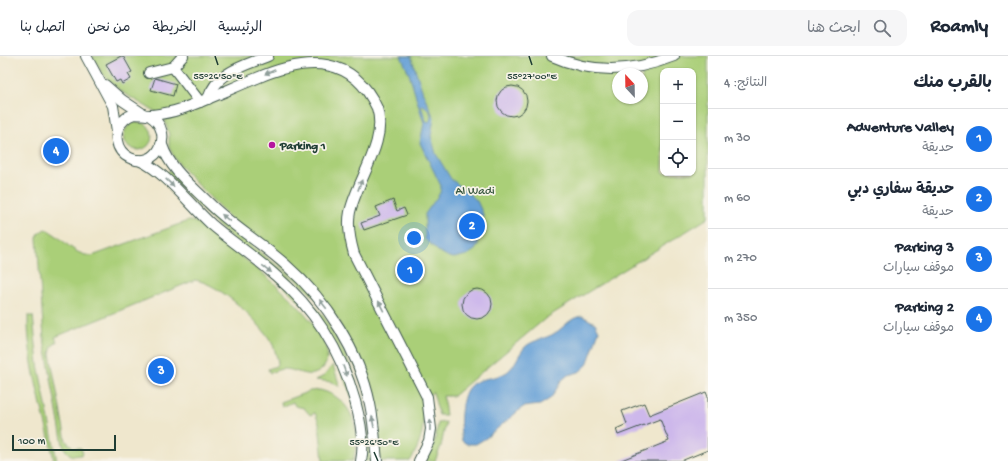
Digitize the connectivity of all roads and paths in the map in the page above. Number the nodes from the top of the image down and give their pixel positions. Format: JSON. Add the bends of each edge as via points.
{"nodes":[{"id":1,"x":86,"y":56,"type":"edge"},
{"id":2,"x":183,"y":56,"type":"edge"},
{"id":3,"x":268,"y":56,"type":"edge"},
{"id":4,"x":552,"y":56,"type":"edge"},
{"id":5,"x":674,"y":56,"type":"edge"},
{"id":6,"x":331,"y":57,"type":"edge"},
{"id":7,"x":173,"y":67,"type":"junction"},
{"id":8,"x":149,"y":73,"type":"dead end"},
{"id":9,"x":98,"y":78,"type":"junction"},
{"id":10,"x":204,"y":100,"type":"junction"},
{"id":11,"x":146,"y":115,"type":"junction"},
{"id":12,"x":117,"y":131,"type":"junction"},
{"id":13,"x":162,"y":145,"type":"junction"},
{"id":14,"x":139,"y":160,"type":"junction"},
{"id":15,"x":422,"y":458,"type":"edge"},
{"id":16,"x":361,"y":461,"type":"edge"},
{"id":17,"x":377,"y":461,"type":"edge"}],
"edges":[{"from":1,"to":9,"type":"street"},
{"from":2,"to":7,"type":"street"},
{"from":3,"to":10,"type":"street","via":[[225,74],[214,84]]},
{"from":4,"to":5,"type":"street","via":[[583,66],[622,69],[641,67]]},
{"from":6,"to":10,"type":"street","one_way":true,"via":[[299,61]]},
{"from":15,"to":6,"type":"street","one_way":true,"via":[[431,429],[427,397],[354,254],[350,240],[350,213],[378,136],[378,111],[360,78],[353,70]]},
{"from":7,"to":8,"type":"street"},
{"from":7,"to":10,"type":"street"},
{"from":9,"to":11,"type":"street","via":[[122,100]]},
{"from":9,"to":12,"type":"street","via":[[112,106]]},
{"from":10,"to":11,"type":"street","via":[[174,111]]},
{"from":11,"to":12,"type":"street","via":[[130,116]]},
{"from":11,"to":13,"type":"street","via":[[160,125]]},
{"from":12,"to":14,"type":"street","via":[[116,138],[121,151],[126,156]]},
{"from":13,"to":14,"type":"street","via":[[153,156]]},
{"from":17,"to":13,"type":"street","one_way":true,"via":[[375,429],[362,376],[352,351],[324,305],[286,265],[205,199],[173,167]]},
{"from":14,"to":16,"type":"street","one_way":true,"via":[[156,170],[231,241],[274,274],[297,295],[321,325],[343,364],[351,385],[360,424]]}]}
